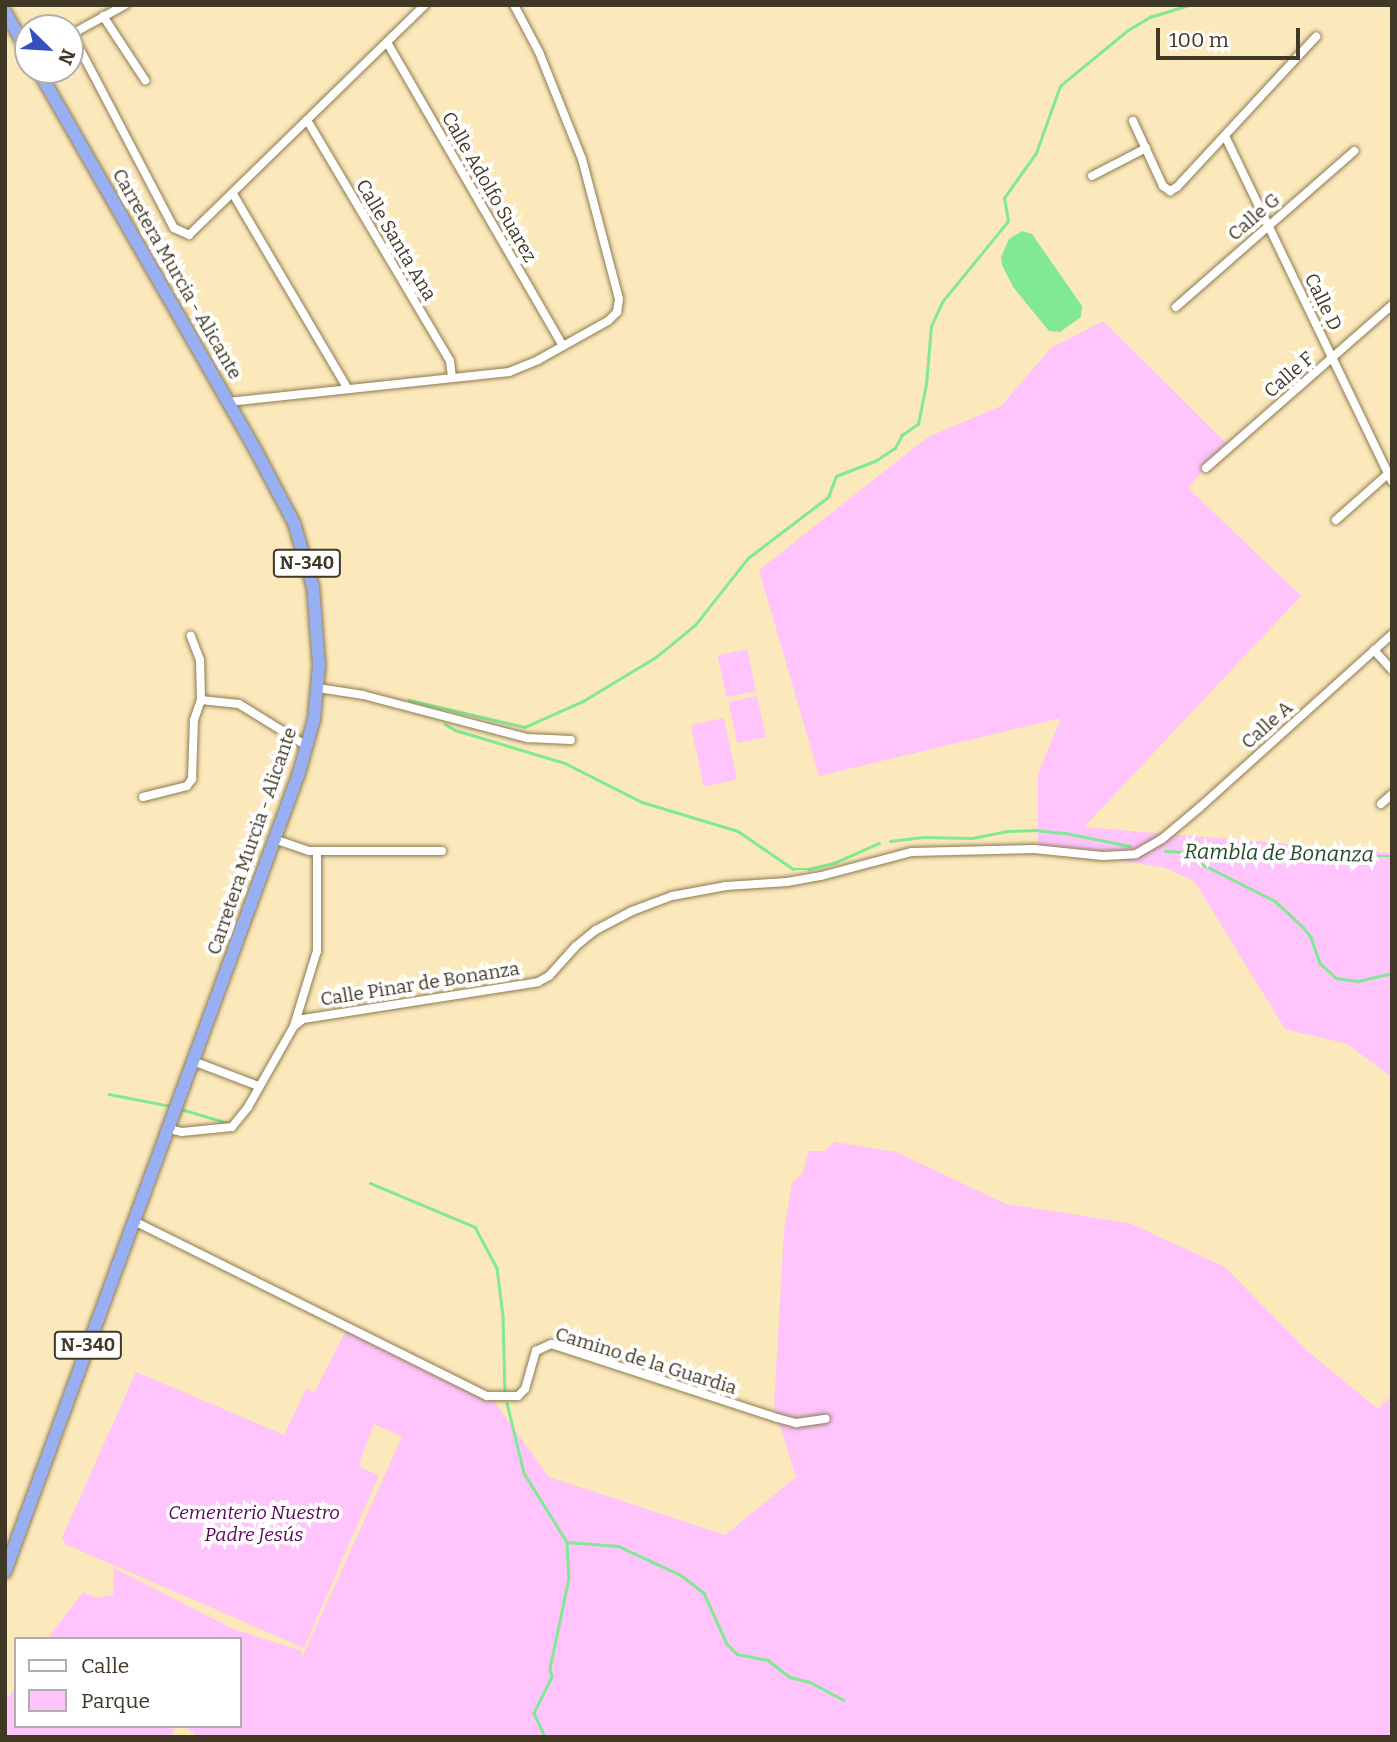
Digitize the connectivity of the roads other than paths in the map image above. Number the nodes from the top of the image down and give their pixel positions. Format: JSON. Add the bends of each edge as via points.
{"nodes":[{"id":1,"x":125,"y":5,"type":"edge"},
{"id":2,"x":425,"y":5,"type":"edge"},
{"id":3,"x":513,"y":5,"type":"edge"},
{"id":4,"x":5,"y":12,"type":"edge"},
{"id":5,"x":103,"y":16,"type":"junction"},
{"id":6,"x":84,"y":27,"type":"edge"},
{"id":7,"x":14,"y":28,"type":"edge"},
{"id":8,"x":1315,"y":37,"type":"dead end"},
{"id":9,"x":388,"y":44,"type":"junction"},
{"id":10,"x":84,"y":59,"type":"edge"},
{"id":11,"x":145,"y":80,"type":"dead end"},
{"id":12,"x":46,"y":84,"type":"edge"},
{"id":13,"x":307,"y":120,"type":"junction"},
{"id":14,"x":1133,"y":121,"type":"dead end"},
{"id":15,"x":1225,"y":136,"type":"junction"},
{"id":16,"x":1146,"y":148,"type":"junction"},
{"id":17,"x":1354,"y":151,"type":"dead end"},
{"id":18,"x":1092,"y":176,"type":"dead end"},
{"id":19,"x":233,"y":194,"type":"junction"},
{"id":20,"x":1269,"y":225,"type":"junction"},
{"id":21,"x":1392,"y":306,"type":"edge"},
{"id":22,"x":1176,"y":307,"type":"dead end"},
{"id":23,"x":564,"y":346,"type":"junction"},
{"id":24,"x":1333,"y":358,"type":"junction"},
{"id":25,"x":452,"y":378,"type":"junction"},
{"id":26,"x":348,"y":389,"type":"junction"},
{"id":27,"x":228,"y":402,"type":"junction"},
{"id":28,"x":1206,"y":468,"type":"dead end"},
{"id":29,"x":1390,"y":472,"type":"edge"},
{"id":30,"x":1392,"y":482,"type":"edge"},
{"id":31,"x":1336,"y":520,"type":"dead end"},
{"id":32,"x":1392,"y":634,"type":"edge"},
{"id":33,"x":191,"y":636,"type":"dead end"},
{"id":34,"x":1374,"y":650,"type":"junction"},
{"id":35,"x":1392,"y":670,"type":"edge"},
{"id":36,"x":318,"y":688,"type":"junction"},
{"id":37,"x":201,"y":700,"type":"junction"},
{"id":38,"x":571,"y":740,"type":"dead end"},
{"id":39,"x":307,"y":746,"type":"junction"},
{"id":40,"x":1392,"y":794,"type":"edge"},
{"id":41,"x":143,"y":797,"type":"dead end"},
{"id":42,"x":1381,"y":804,"type":"dead end"},
{"id":43,"x":274,"y":839,"type":"junction"},
{"id":44,"x":1162,"y":839,"type":"joint"},
{"id":45,"x":317,"y":851,"type":"junction"},
{"id":46,"x":442,"y":851,"type":"dead end"},
{"id":47,"x":294,"y":1026,"type":"junction"},
{"id":48,"x":193,"y":1061,"type":"junction"},
{"id":49,"x":258,"y":1086,"type":"junction"},
{"id":50,"x":170,"y":1124,"type":"junction"},
{"id":51,"x":134,"y":1221,"type":"junction"},
{"id":52,"x":826,"y":1419,"type":"dead end"},
{"id":53,"x":5,"y":1572,"type":"edge"}],
"edges":[{"from":1,"to":5,"type":"street"},
{"from":2,"to":9,"type":"street"},
{"from":3,"to":23,"type":"street","via":[[539,52],[582,159],[619,299],[617,312],[608,321]]},
{"from":4,"to":7,"type":"highway"},
{"from":5,"to":6,"type":"street"},
{"from":5,"to":11,"type":"street"},
{"from":8,"to":15,"type":"street"},
{"from":9,"to":13,"type":"street"},
{"from":9,"to":23,"type":"street","name":"Calle Adolfo Suarez"},
{"from":10,"to":19,"type":"street","via":[[174,228],[189,235]]},
{"from":12,"to":27,"type":"highway","name":"Carretera Murcia - Alicante","number":"N-340"},
{"from":13,"to":19,"type":"street"},
{"from":13,"to":25,"type":"street","name":"Calle Santa Ana","via":[[450,361]]},
{"from":14,"to":16,"type":"street"},
{"from":15,"to":16,"type":"street","via":[[1170,191],[1163,186]]},
{"from":15,"to":20,"type":"street","name":"Calle D"},
{"from":16,"to":18,"type":"street"},
{"from":17,"to":20,"type":"street","name":"Calle G"},
{"from":19,"to":26,"type":"street"},
{"from":20,"to":22,"type":"street","name":"Calle G"},
{"from":20,"to":24,"type":"street","name":"Calle D"},
{"from":21,"to":24,"type":"street","name":"Calle F"},
{"from":23,"to":25,"type":"street","via":[[509,372]]},
{"from":24,"to":28,"type":"street","name":"Calle F"},
{"from":24,"to":29,"type":"street","name":"Calle D"},
{"from":25,"to":26,"type":"street"},
{"from":26,"to":27,"type":"street"},
{"from":27,"to":36,"type":"highway","name":"Carretera Murcia - Alicante","number":"N-340","via":[[293,523],[306,561],[318,631]]},
{"from":29,"to":30,"type":"street","name":"Calle D"},
{"from":29,"to":31,"type":"street"},
{"from":32,"to":34,"type":"street","name":"Calle A"},
{"from":33,"to":37,"type":"street","via":[[200,660]]},
{"from":34,"to":35,"type":"street"},
{"from":34,"to":44,"type":"street","name":"Calle A"},
{"from":36,"to":38,"type":"street","via":[[363,695],[527,738]]},
{"from":36,"to":39,"type":"highway","name":"Carretera Murcia - Alicante","number":"N-340"},
{"from":37,"to":39,"type":"street","via":[[239,704]]},
{"from":37,"to":41,"type":"street","via":[[194,720],[190,783]]},
{"from":39,"to":43,"type":"highway","name":"Carretera Murcia - Alicante","number":"N-340"},
{"from":40,"to":42,"type":"street"},
{"from":43,"to":45,"type":"street"},
{"from":43,"to":48,"type":"highway","name":"Carretera Murcia - Alicante","number":"N-340"},
{"from":44,"to":47,"type":"street","name":"Calle Pinar de Bonanza","via":[[1121,857],[1034,849],[912,852],[787,882],[696,890],[614,919],[538,982],[314,1016]]},
{"from":45,"to":46,"type":"street"},
{"from":45,"to":47,"type":"street","via":[[317,951]]},
{"from":47,"to":49,"type":"street"},
{"from":48,"to":49,"type":"street"},
{"from":48,"to":50,"type":"highway","name":"Carretera Murcia - Alicante","number":"N-340"},
{"from":49,"to":50,"type":"street","via":[[232,1127],[182,1132]]},
{"from":50,"to":51,"type":"highway","name":"Carretera Murcia - Alicante","number":"N-340"},
{"from":51,"to":52,"type":"street","name":"Camino de la Guardia","via":[[487,1396],[518,1396],[525,1389],[536,1350],[551,1344],[777,1418],[796,1423]]},
{"from":51,"to":53,"type":"highway","name":"Carretera Murcia - Alicante","number":"N-340"}]}
